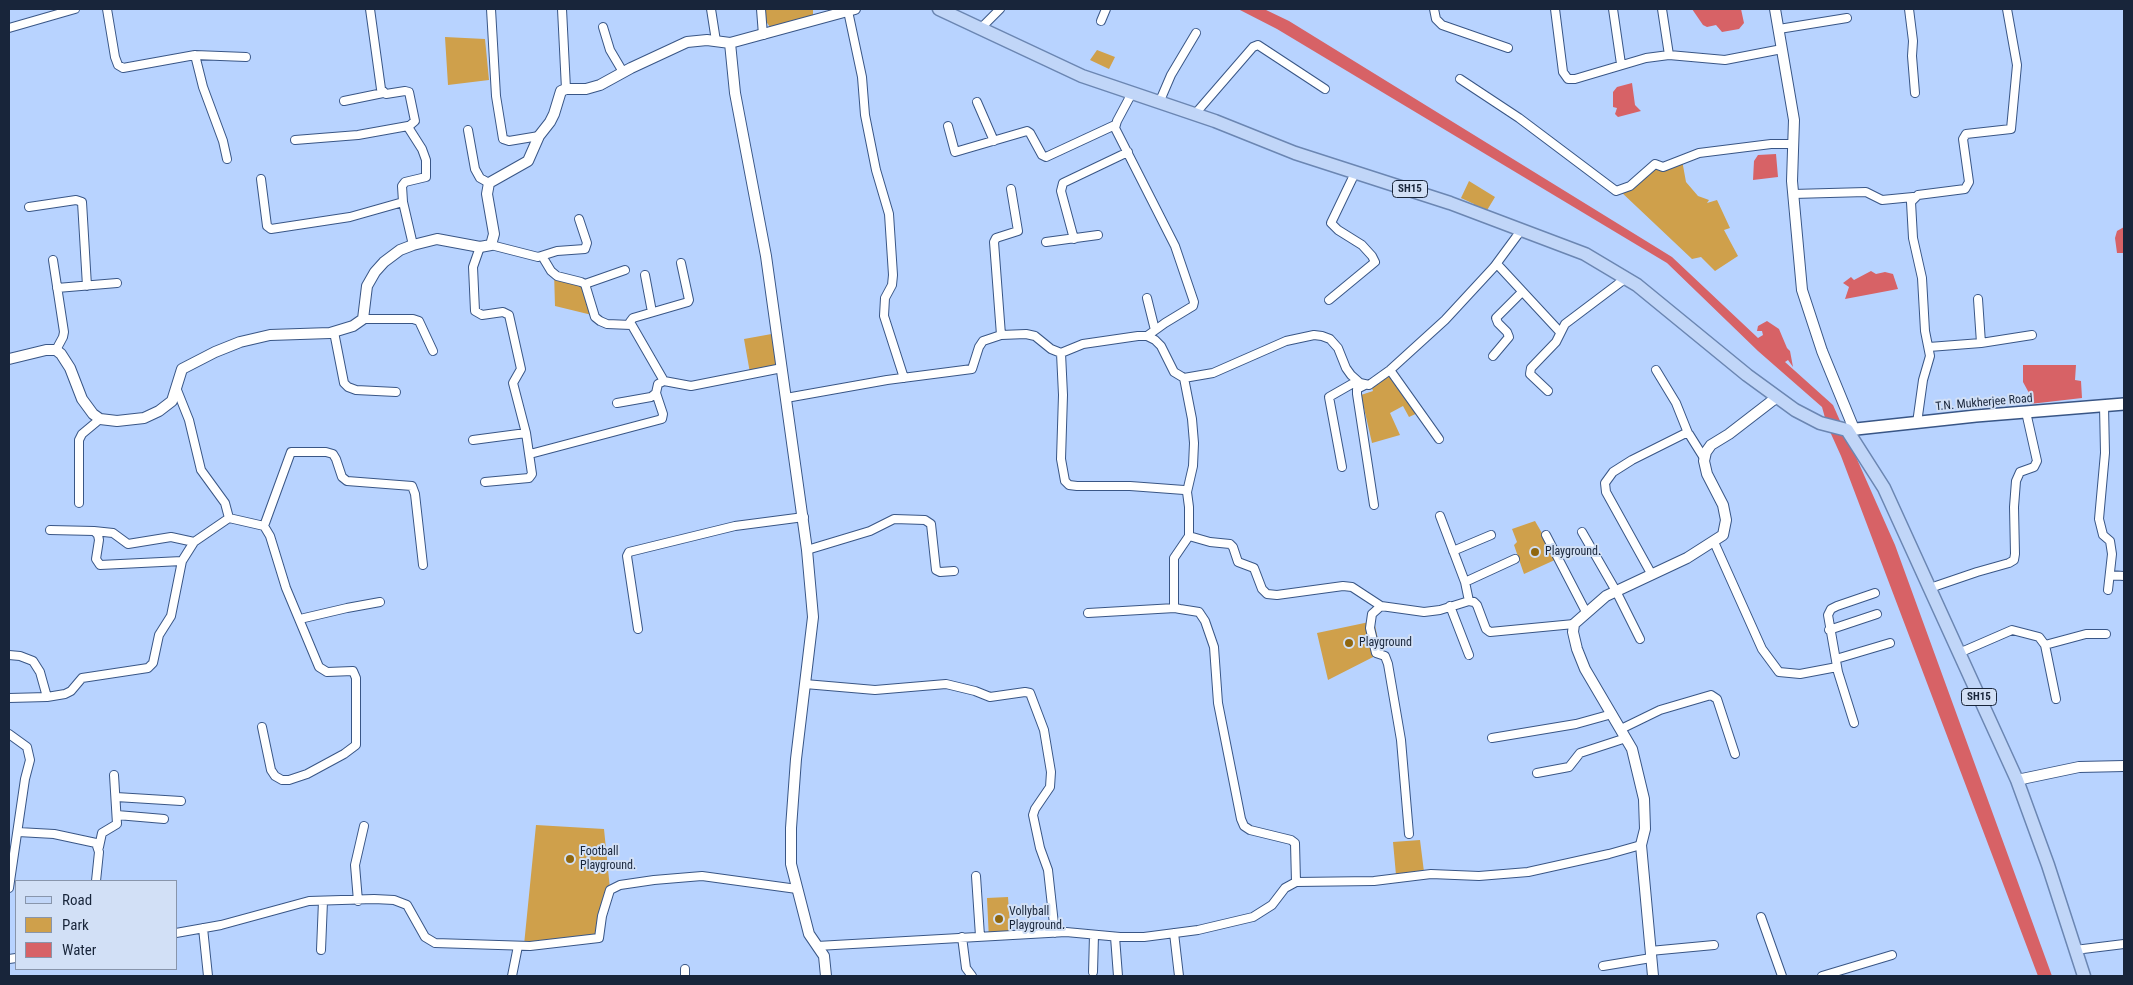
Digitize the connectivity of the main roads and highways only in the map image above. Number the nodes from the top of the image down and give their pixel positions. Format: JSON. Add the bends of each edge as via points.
{"nodes":[{"id":1,"x":939,"y":9,"type":"edge"},
{"id":2,"x":2124,"y":404,"type":"edge"},
{"id":3,"x":1851,"y":430,"type":"junction"},
{"id":4,"x":2084,"y":976,"type":"edge"}],
"edges":[{"from":1,"to":3,"type":"main road","number":"SH15","via":[[1082,76],[1195,114],[1295,153],[1441,200],[1585,254],[1626,278],[1746,376],[1777,397],[1820,424]]},
{"from":2,"to":3,"type":"main road","name":"T.N. Mukherjee Road"},
{"from":3,"to":4,"type":"main road","number":"SH15","via":[[1884,488],[2017,780]]}]}
